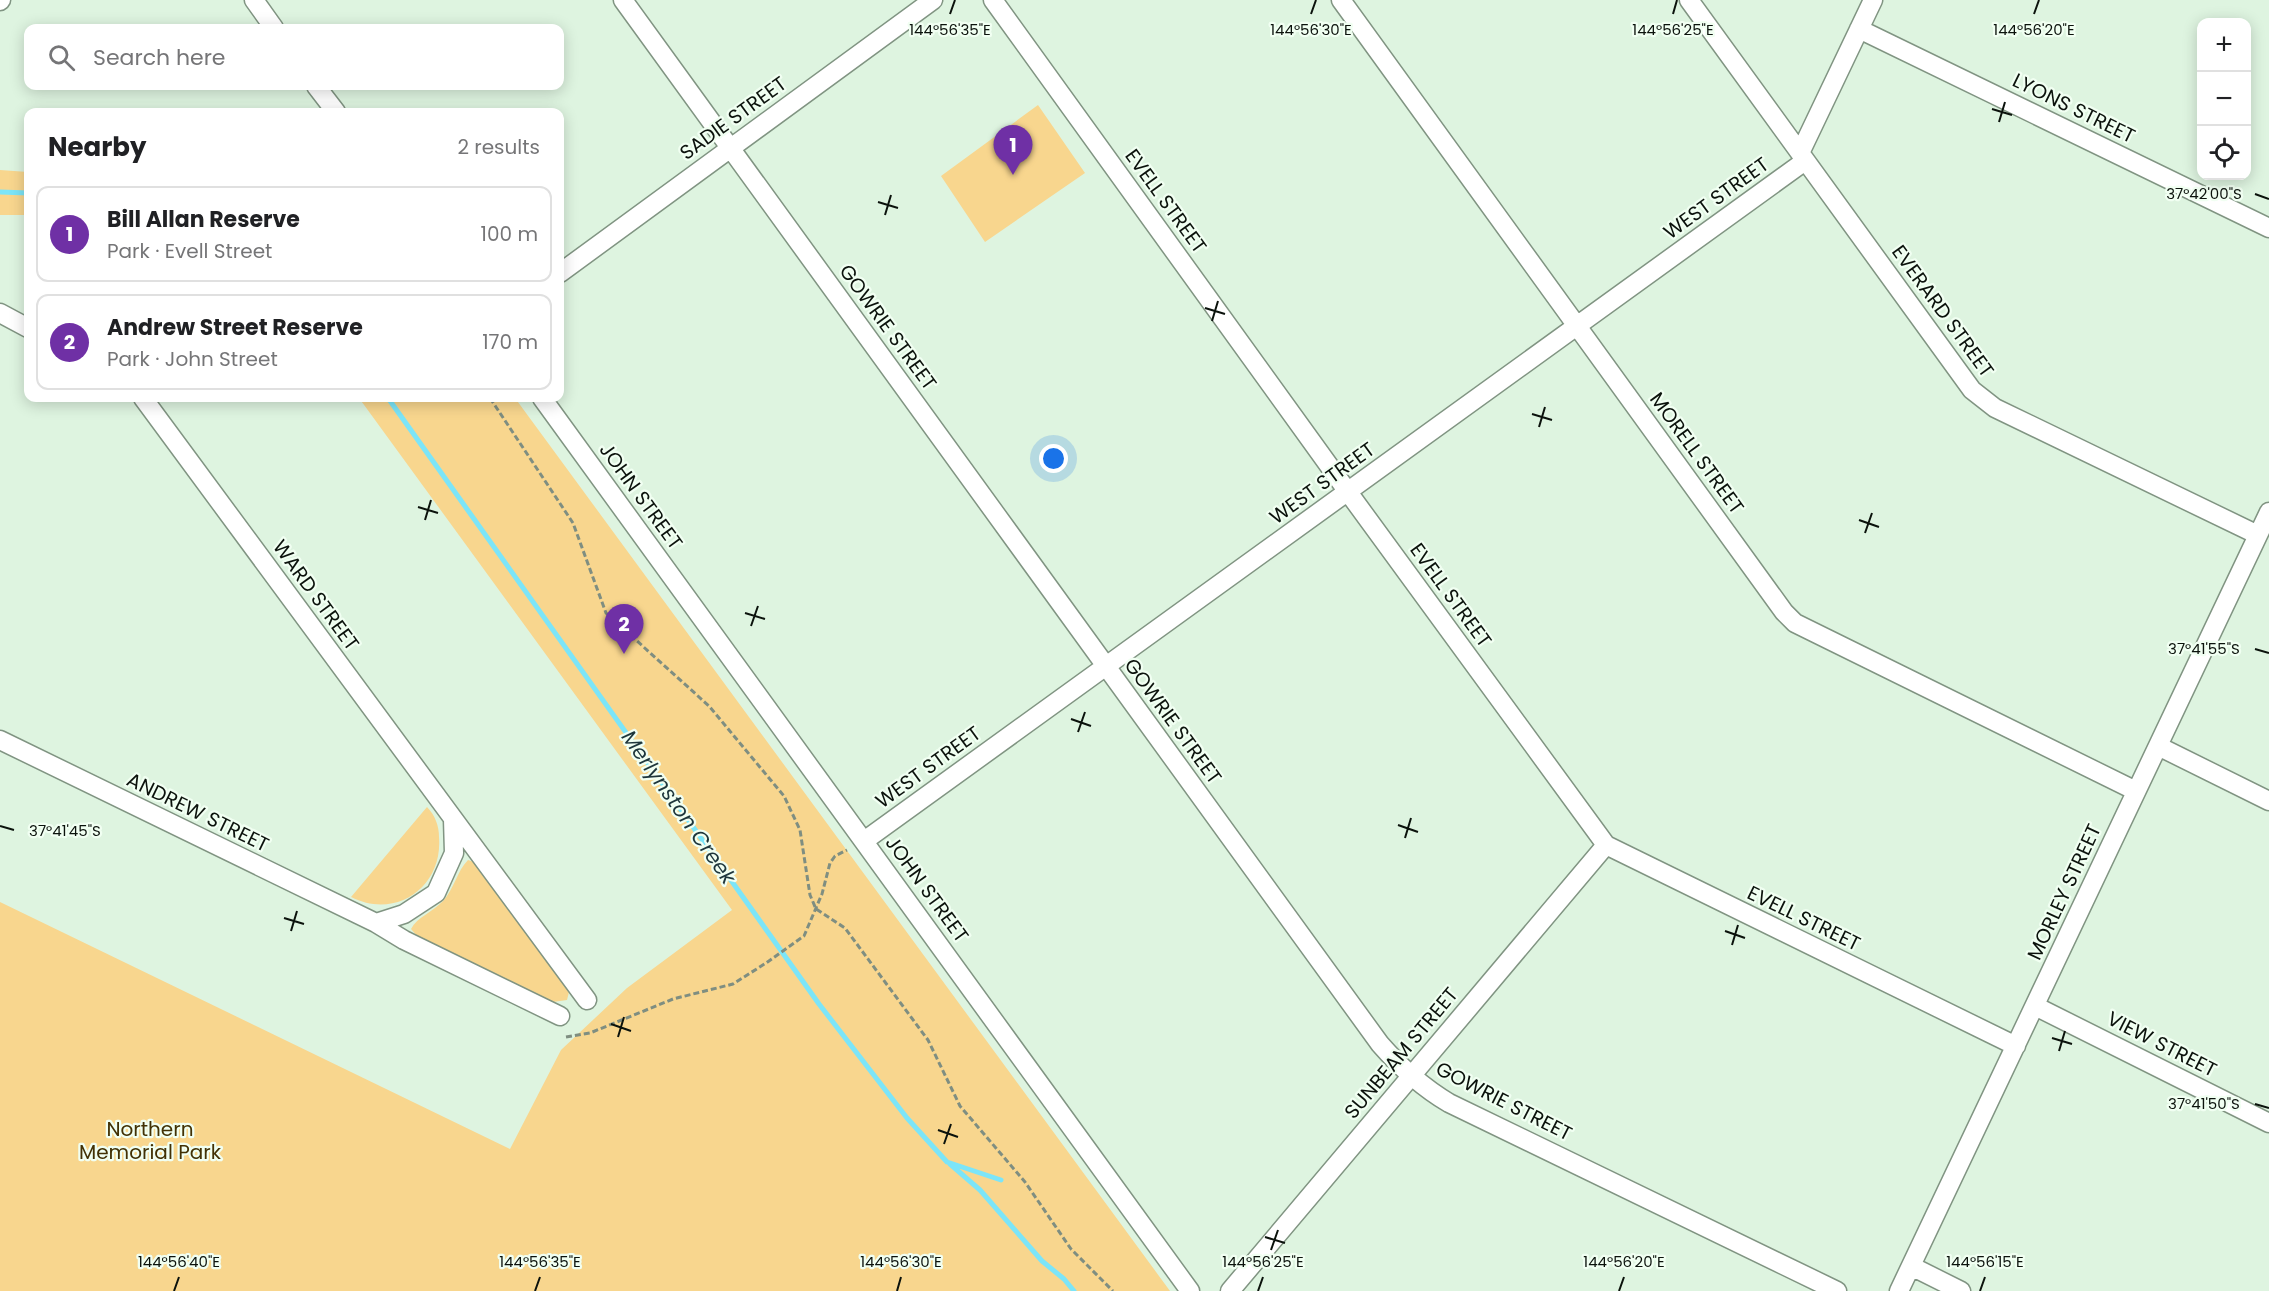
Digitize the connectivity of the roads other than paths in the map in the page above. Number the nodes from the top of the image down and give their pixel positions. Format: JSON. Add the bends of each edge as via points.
{"nodes":[{"id":1,"x":254,"y":0,"type":"edge"},
{"id":2,"x":623,"y":0,"type":"edge"},
{"id":3,"x":933,"y":0,"type":"edge"},
{"id":4,"x":993,"y":0,"type":"edge"},
{"id":5,"x":1341,"y":0,"type":"edge"},
{"id":6,"x":1689,"y":0,"type":"edge"},
{"id":7,"x":1872,"y":0,"type":"edge"},
{"id":8,"x":271,"y":24,"type":"edge"},
{"id":9,"x":1859,"y":28,"type":"junction"},
{"id":10,"x":319,"y":90,"type":"edge"},
{"id":11,"x":333,"y":108,"type":"edge"},
{"id":12,"x":730,"y":147,"type":"junction"},
{"id":13,"x":1803,"y":157,"type":"junction"},
{"id":14,"x":2269,"y":228,"type":"edge"},
{"id":15,"x":564,"y":270,"type":"edge"},
{"id":16,"x":0,"y":313,"type":"edge"},
{"id":17,"x":24,"y":326,"type":"edge"},
{"id":18,"x":1577,"y":326,"type":"junction"},
{"id":19,"x":146,"y":402,"type":"edge"},
{"id":20,"x":545,"y":402,"type":"edge"},
{"id":21,"x":1348,"y":492,"type":"junction"},
{"id":22,"x":2269,"y":512,"type":"edge"},
{"id":23,"x":2258,"y":535,"type":"junction"},
{"id":24,"x":1106,"y":667,"type":"junction"},
{"id":25,"x":0,"y":740,"type":"edge"},
{"id":26,"x":2158,"y":746,"type":"junction"},
{"id":27,"x":2136,"y":791,"type":"junction"},
{"id":28,"x":2269,"y":801,"type":"edge"},
{"id":29,"x":453,"y":819,"type":"junction"},
{"id":30,"x":864,"y":841,"type":"junction"},
{"id":31,"x":1606,"y":845,"type":"junction"},
{"id":32,"x":376,"y":923,"type":"junction"},
{"id":33,"x":587,"y":1000,"type":"dead end"},
{"id":34,"x":2035,"y":1006,"type":"junction"},
{"id":35,"x":560,"y":1017,"type":"dead end"},
{"id":36,"x":2016,"y":1046,"type":"junction"},
{"id":37,"x":1411,"y":1076,"type":"junction"},
{"id":38,"x":2269,"y":1123,"type":"edge"},
{"id":39,"x":1911,"y":1266,"type":"junction"},
{"id":40,"x":1190,"y":1291,"type":"edge"},
{"id":41,"x":1230,"y":1291,"type":"edge"},
{"id":42,"x":1838,"y":1291,"type":"edge"},
{"id":43,"x":1899,"y":1291,"type":"edge"},
{"id":44,"x":1961,"y":1291,"type":"edge"}],
"edges":[{"from":1,"to":8,"type":"street"},
{"from":2,"to":12,"type":"street","name":"GOWRIE STREET"},
{"from":3,"to":12,"type":"street","name":"SADIE STREET"},
{"from":4,"to":21,"type":"street","name":"EVELL STREET"},
{"from":5,"to":18,"type":"street","name":"MORELL STREET"},
{"from":6,"to":13,"type":"street","name":"EVERARD STREET"},
{"from":7,"to":9,"type":"street","name":"WEST STREET"},
{"from":9,"to":13,"type":"street","name":"WEST STREET"},
{"from":9,"to":14,"type":"street","name":"LYONS STREET"},
{"from":10,"to":11,"type":"street"},
{"from":12,"to":15,"type":"street","name":"SADIE STREET"},
{"from":12,"to":24,"type":"street","name":"GOWRIE STREET"},
{"from":13,"to":18,"type":"street","name":"WEST STREET"},
{"from":13,"to":23,"type":"street","name":"EVERARD STREET","via":[[1982,400]]},
{"from":16,"to":17,"type":"street"},
{"from":18,"to":21,"type":"street","name":"WEST STREET"},
{"from":18,"to":27,"type":"street","name":"MORELL STREET","via":[[1795,622]]},
{"from":19,"to":29,"type":"street","name":"WARD STREET"},
{"from":20,"to":30,"type":"street","name":"JOHN STREET"},
{"from":21,"to":24,"type":"street","name":"WEST STREET"},
{"from":21,"to":31,"type":"street","name":"EVELL STREET"},
{"from":22,"to":23,"type":"street","name":"MORLEY STREET"},
{"from":23,"to":26,"type":"street","name":"MORLEY STREET"},
{"from":24,"to":30,"type":"street","name":"WEST STREET"},
{"from":24,"to":37,"type":"street","name":"GOWRIE STREET","via":[[1380,1044]]},
{"from":25,"to":32,"type":"street","name":"ANDREW STREET"},
{"from":26,"to":27,"type":"street","name":"MORLEY STREET"},
{"from":26,"to":28,"type":"street"},
{"from":27,"to":34,"type":"street","name":"MORLEY STREET"},
{"from":29,"to":32,"type":"street","via":[[454,853],[436,893],[404,914]]},
{"from":29,"to":33,"type":"street","name":"WARD STREET"},
{"from":30,"to":40,"type":"street","name":"JOHN STREET"},
{"from":31,"to":36,"type":"street","name":"EVELL STREET"},
{"from":31,"to":37,"type":"street","name":"SUNBEAM STREET"},
{"from":32,"to":35,"type":"street","name":"ANDREW STREET"},
{"from":34,"to":36,"type":"street","name":"MORLEY STREET"},
{"from":34,"to":38,"type":"street","name":"VIEW STREET"},
{"from":36,"to":39,"type":"street","name":"MORLEY STREET"},
{"from":37,"to":41,"type":"street","name":"SUNBEAM STREET"},
{"from":37,"to":42,"type":"street","name":"GOWRIE STREET","via":[[1449,1103]]},
{"from":39,"to":43,"type":"street","name":"MORLEY STREET"},
{"from":39,"to":44,"type":"street"}]}
